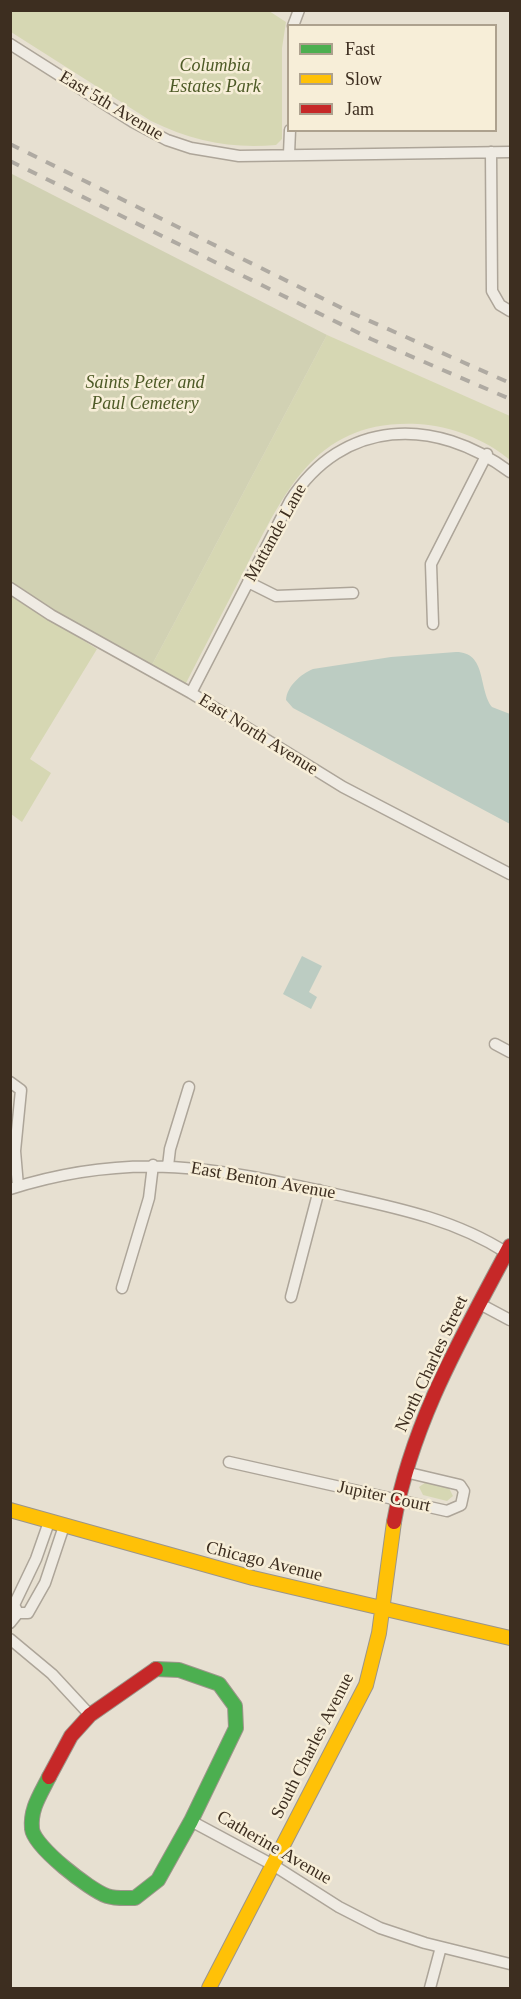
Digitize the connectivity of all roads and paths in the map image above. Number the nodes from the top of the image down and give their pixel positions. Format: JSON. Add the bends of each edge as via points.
{"nodes":[{"id":1,"x":10,"y":44,"type":"edge"},
{"id":2,"x":290,"y":132,"type":"edge"},
{"id":3,"x":491,"y":152,"type":"junction"},
{"id":4,"x":510,"y":152,"type":"edge"},
{"id":5,"x":289,"y":154,"type":"junction"},
{"id":6,"x":510,"y":310,"type":"edge"},
{"id":7,"x":487,"y":454,"type":"junction"},
{"id":8,"x":510,"y":472,"type":"edge"},
{"id":9,"x":248,"y":582,"type":"junction"},
{"id":10,"x":10,"y":588,"type":"edge"},
{"id":11,"x":353,"y":593,"type":"dead end"},
{"id":12,"x":433,"y":624,"type":"dead end"},
{"id":13,"x":191,"y":693,"type":"junction"},
{"id":14,"x":510,"y":874,"type":"edge"},
{"id":15,"x":495,"y":1044,"type":"dead end"},
{"id":16,"x":510,"y":1052,"type":"edge"},
{"id":17,"x":10,"y":1082,"type":"edge"},
{"id":18,"x":189,"y":1088,"type":"dead end"},
{"id":19,"x":153,"y":1165,"type":"junction"},
{"id":20,"x":168,"y":1166,"type":"junction"},
{"id":21,"x":14,"y":1187,"type":"edge"},
{"id":22,"x":320,"y":1190,"type":"junction"},
{"id":23,"x":509,"y":1249,"type":"edge"},
{"id":24,"x":123,"y":1288,"type":"dead end"},
{"id":25,"x":291,"y":1297,"type":"dead end"},
{"id":26,"x":480,"y":1304,"type":"junction"},
{"id":27,"x":510,"y":1320,"type":"edge"},
{"id":28,"x":229,"y":1462,"type":"dead end"},
{"id":29,"x":405,"y":1472,"type":"junction"},
{"id":30,"x":398,"y":1500,"type":"junction"},
{"id":31,"x":10,"y":1510,"type":"edge"},
{"id":32,"x":49,"y":1522,"type":"junction"},
{"id":33,"x":64,"y":1526,"type":"junction"},
{"id":34,"x":381,"y":1610,"type":"junction"},
{"id":35,"x":18,"y":1613,"type":"junction"},
{"id":36,"x":10,"y":1623,"type":"edge"},
{"id":37,"x":510,"y":1638,"type":"edge"},
{"id":38,"x":10,"y":1639,"type":"edge"},
{"id":39,"x":90,"y":1715,"type":"junction"},
{"id":40,"x":191,"y":1821,"type":"junction"},
{"id":41,"x":273,"y":1865,"type":"junction"},
{"id":42,"x":441,"y":1947,"type":"junction"},
{"id":43,"x":510,"y":1964,"type":"edge"},
{"id":44,"x":209,"y":1989,"type":"edge"},
{"id":45,"x":430,"y":1989,"type":"edge"}],
"edges":[{"from":1,"to":5,"type":"street","name":"East 5th Avenue","via":[[167,140],[221,154]]},
{"from":2,"to":5,"type":"street"},
{"from":3,"to":4,"type":"street","name":"East 5th Avenue"},
{"from":3,"to":5,"type":"street","name":"East 5th Avenue"},
{"from":3,"to":6,"type":"street","via":[[492,291],[500,305]]},
{"from":7,"to":8,"type":"street","name":"Mattande Lane"},
{"from":7,"to":9,"type":"street","name":"Mattande Lane","via":[[453,440],[412,434],[380,435],[348,446],[316,468],[299,487]]},
{"from":7,"to":12,"type":"street","via":[[431,564]]},
{"from":9,"to":11,"type":"street","via":[[276,596]]},
{"from":9,"to":13,"type":"street","name":"Mattande Lane"},
{"from":10,"to":13,"type":"street","name":"East North Avenue"},
{"from":13,"to":14,"type":"street","name":"East North Avenue","via":[[343,787]]},
{"from":15,"to":16,"type":"street"},
{"from":17,"to":21,"type":"street","via":[[21,1090],[22,1099]]},
{"from":18,"to":20,"type":"street"},
{"from":19,"to":20,"type":"street","name":"East Benton Avenue"},
{"from":19,"to":21,"type":"street","name":"East Benton Avenue","via":[[82,1170]]},
{"from":19,"to":24,"type":"street","via":[[149,1198]]},
{"from":20,"to":22,"type":"street","name":"East Benton Avenue","via":[[209,1168]]},
{"from":22,"to":23,"type":"street","name":"East Benton Avenue","via":[[437,1219]]},
{"from":22,"to":25,"type":"street"},
{"from":23,"to":26,"type":"street","name":"North Charles Street"},
{"from":26,"to":27,"type":"street"},
{"from":26,"to":29,"type":"street","name":"North Charles Street","via":[[437,1389]]},
{"from":28,"to":30,"type":"street","name":"Jupiter Court"},
{"from":29,"to":30,"type":"street","name":"North Charles Street"},
{"from":29,"to":30,"type":"street","name":"Jupiter Court","via":[[460,1485],[464,1498],[461,1505],[447,1511]]},
{"from":30,"to":34,"type":"street","name":"North Charles Street"},
{"from":31,"to":32,"type":"street","name":"Chicago Avenue"},
{"from":32,"to":33,"type":"street","name":"Chicago Avenue"},
{"from":32,"to":35,"type":"street","via":[[14,1605]]},
{"from":33,"to":34,"type":"street","name":"Chicago Avenue"},
{"from":33,"to":35,"type":"street","via":[[37,1599],[28,1613]]},
{"from":34,"to":37,"type":"street","name":"Chicago Avenue"},
{"from":34,"to":41,"type":"street","name":"South Charles Avenue","via":[[366,1685]]},
{"from":35,"to":36,"type":"street"},
{"from":38,"to":39,"type":"street","via":[[52,1674]]},
{"from":39,"to":40,"type":"street","via":[[156,1669],[196,1675],[223,1688],[235,1706],[236,1728]]},
{"from":39,"to":40,"type":"street","name":"Catherine Avenue","via":[[64,1744],[35,1800],[32,1832],[41,1847],[104,1895],[135,1898],[158,1880]]},
{"from":40,"to":41,"type":"street","name":"Catherine Avenue"},
{"from":41,"to":42,"type":"street","name":"Catherine Avenue","via":[[361,1919]]},
{"from":41,"to":44,"type":"street","name":"South Charles Avenue"},
{"from":42,"to":43,"type":"street","name":"Catherine Avenue"},
{"from":42,"to":45,"type":"street"}]}
